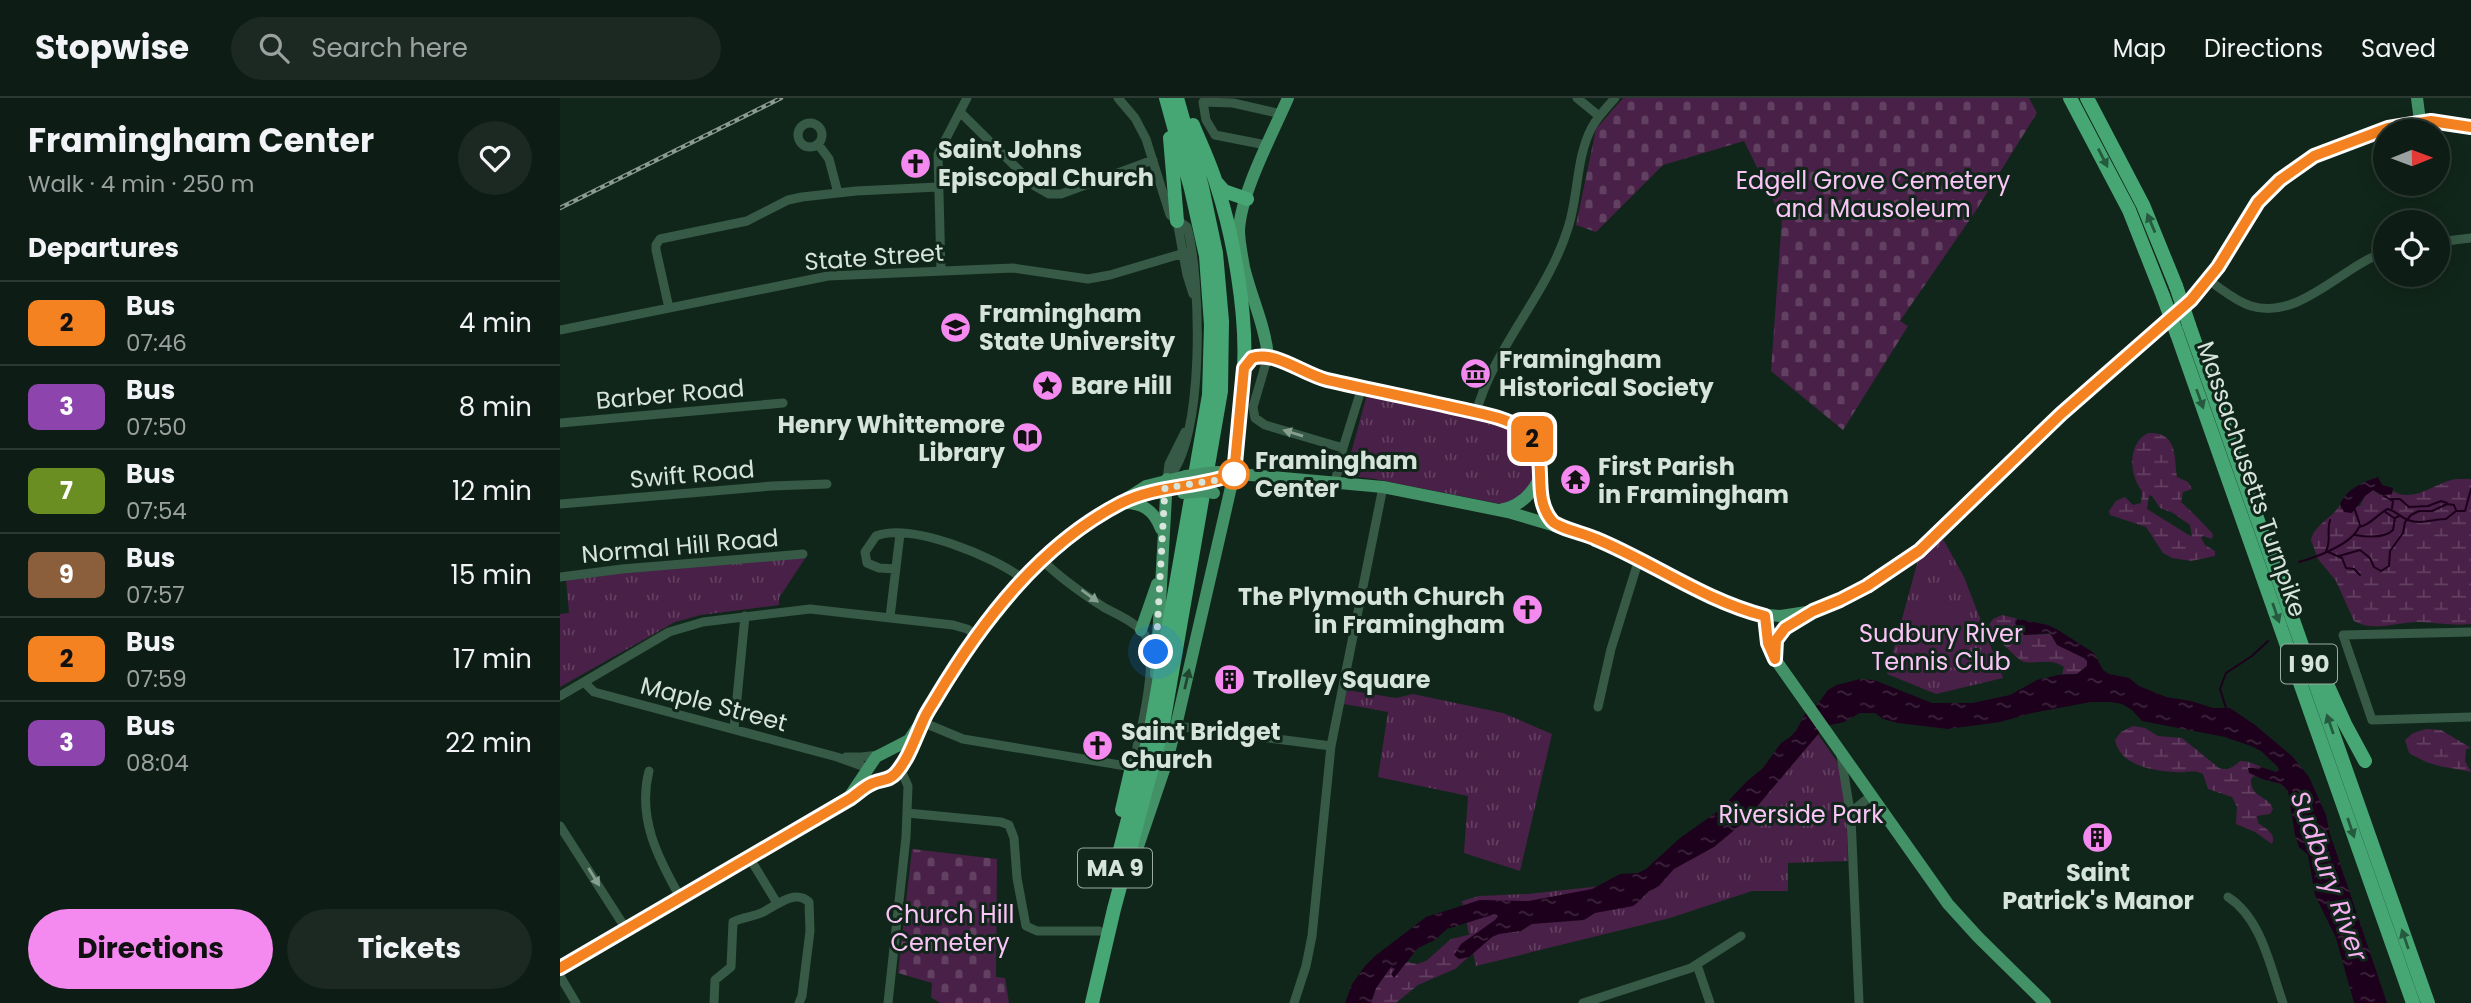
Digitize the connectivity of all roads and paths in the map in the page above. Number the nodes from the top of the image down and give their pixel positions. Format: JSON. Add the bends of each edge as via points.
{"nodes":[{"id":1,"x":967,"y":98,"type":"edge"},
{"id":2,"x":1165,"y":98,"type":"edge"},
{"id":3,"x":1179,"y":98,"type":"edge"},
{"id":4,"x":1289,"y":98,"type":"edge"},
{"id":5,"x":1577,"y":98,"type":"edge"},
{"id":6,"x":1615,"y":98,"type":"edge"},
{"id":7,"x":2070,"y":98,"type":"edge"},
{"id":8,"x":2087,"y":98,"type":"edge"},
{"id":9,"x":2417,"y":98,"type":"edge"},
{"id":10,"x":1119,"y":99,"type":"edge"},
{"id":11,"x":960,"y":112,"type":"junction"},
{"id":12,"x":1281,"y":114,"type":"junction"},
{"id":13,"x":1599,"y":116,"type":"junction"},
{"id":14,"x":2420,"y":119,"type":"edge"},
{"id":15,"x":2450,"y":123,"type":"edge"},
{"id":16,"x":2471,"y":127,"type":"edge"},
{"id":17,"x":2373,"y":133,"type":"edge"},
{"id":18,"x":818,"y":144,"type":"dead end"},
{"id":19,"x":1266,"y":145,"type":"junction"},
{"id":20,"x":1153,"y":160,"type":"junction"},
{"id":21,"x":1217,"y":183,"type":"junction"},
{"id":22,"x":938,"y":187,"type":"junction"},
{"id":23,"x":838,"y":192,"type":"junction"},
{"id":24,"x":1247,"y":199,"type":"junction"},
{"id":25,"x":1177,"y":221,"type":"junction"},
{"id":26,"x":2471,"y":238,"type":"edge"},
{"id":27,"x":2450,"y":241,"type":"edge"},
{"id":28,"x":1187,"y":252,"type":"junction"},
{"id":29,"x":2373,"y":258,"type":"edge"},
{"id":30,"x":941,"y":271,"type":"junction"},
{"id":31,"x":2208,"y":280,"type":"junction"},
{"id":32,"x":669,"y":308,"type":"junction"},
{"id":33,"x":560,"y":330,"type":"edge"},
{"id":34,"x":1268,"y":356,"type":"junction"},
{"id":35,"x":1244,"y":368,"type":"junction"},
{"id":36,"x":1362,"y":387,"type":"junction"},
{"id":37,"x":783,"y":403,"type":"dead end"},
{"id":38,"x":1476,"y":413,"type":"junction"},
{"id":39,"x":560,"y":423,"type":"edge"},
{"id":40,"x":1343,"y":448,"type":"junction"},
{"id":41,"x":1234,"y":474,"type":"junction"},
{"id":42,"x":1540,"y":474,"type":"junction"},
{"id":43,"x":1216,"y":481,"type":"junction"},
{"id":44,"x":1335,"y":482,"type":"junction"},
{"id":45,"x":1166,"y":483,"type":"junction"},
{"id":46,"x":827,"y":484,"type":"dead end"},
{"id":47,"x":1185,"y":485,"type":"junction"},
{"id":48,"x":1383,"y":487,"type":"junction"},
{"id":49,"x":1122,"y":503,"type":"junction"},
{"id":50,"x":560,"y":504,"type":"edge"},
{"id":51,"x":1500,"y":510,"type":"junction"},
{"id":52,"x":1225,"y":513,"type":"junction"},
{"id":53,"x":1163,"y":515,"type":"junction"},
{"id":54,"x":1554,"y":524,"type":"junction"},
{"id":55,"x":900,"y":534,"type":"junction"},
{"id":56,"x":1163,"y":535,"type":"junction"},
{"id":57,"x":2268,"y":551,"type":"junction"},
{"id":58,"x":803,"y":554,"type":"dead end"},
{"id":59,"x":1041,"y":559,"type":"junction"},
{"id":60,"x":1639,"y":559,"type":"junction"},
{"id":61,"x":896,"y":569,"type":"junction"},
{"id":62,"x":1161,"y":570,"type":"junction"},
{"id":63,"x":560,"y":577,"type":"edge"},
{"id":64,"x":1023,"y":579,"type":"junction"},
{"id":65,"x":1813,"y":611,"type":"junction"},
{"id":66,"x":744,"y":616,"type":"junction"},
{"id":67,"x":1765,"y":616,"type":"junction"},
{"id":68,"x":890,"y":617,"type":"junction"},
{"id":69,"x":1141,"y":630,"type":"junction"},
{"id":70,"x":2471,"y":632,"type":"edge"},
{"id":71,"x":978,"y":636,"type":"junction"},
{"id":72,"x":1775,"y":659,"type":"junction"},
{"id":73,"x":584,"y":682,"type":"junction"},
{"id":74,"x":560,"y":696,"type":"edge"},
{"id":75,"x":1598,"y":707,"type":"dead end"},
{"id":76,"x":2471,"y":717,"type":"edge"},
{"id":77,"x":922,"y":722,"type":"junction"},
{"id":78,"x":1176,"y":726,"type":"junction"},
{"id":79,"x":734,"y":729,"type":"junction"},
{"id":80,"x":1150,"y":734,"type":"junction"},
{"id":81,"x":1331,"y":746,"type":"junction"},
{"id":82,"x":1838,"y":747,"type":"junction"},
{"id":83,"x":895,"y":748,"type":"junction"},
{"id":84,"x":878,"y":755,"type":"junction"},
{"id":85,"x":837,"y":757,"type":"junction"},
{"id":86,"x":2365,"y":761,"type":"dead end"},
{"id":87,"x":901,"y":765,"type":"junction"},
{"id":88,"x":1132,"y":767,"type":"junction"},
{"id":89,"x":649,"y":771,"type":"dead end"},
{"id":90,"x":868,"y":771,"type":"junction"},
{"id":91,"x":883,"y":780,"type":"junction"},
{"id":92,"x":1868,"y":790,"type":"junction"},
{"id":93,"x":1849,"y":799,"type":"junction"},
{"id":94,"x":847,"y":800,"type":"junction"},
{"id":95,"x":907,"y":800,"type":"junction"},
{"id":96,"x":907,"y":813,"type":"junction"},
{"id":97,"x":1851,"y":817,"type":"junction"},
{"id":98,"x":560,"y":826,"type":"edge"},
{"id":99,"x":749,"y":857,"type":"junction"},
{"id":100,"x":1110,"y":887,"type":"junction"},
{"id":101,"x":680,"y":897,"type":"junction"},
{"id":102,"x":2228,"y":897,"type":"dead end"},
{"id":103,"x":777,"y":903,"type":"junction"},
{"id":104,"x":626,"y":929,"type":"junction"},
{"id":105,"x":1104,"y":931,"type":"junction"},
{"id":106,"x":1741,"y":936,"type":"dead end"},
{"id":107,"x":1698,"y":965,"type":"junction"},
{"id":108,"x":560,"y":968,"type":"edge"},
{"id":109,"x":560,"y":976,"type":"edge"},
{"id":110,"x":576,"y":1003,"type":"edge"},
{"id":111,"x":714,"y":1003,"type":"edge"},
{"id":112,"x":799,"y":1003,"type":"edge"},
{"id":113,"x":888,"y":1003,"type":"edge"},
{"id":114,"x":1082,"y":1003,"type":"edge"},
{"id":115,"x":1092,"y":1003,"type":"edge"},
{"id":116,"x":1294,"y":1003,"type":"edge"},
{"id":117,"x":1583,"y":1003,"type":"edge"},
{"id":118,"x":1710,"y":1003,"type":"edge"},
{"id":119,"x":1859,"y":1003,"type":"edge"},
{"id":120,"x":2045,"y":1003,"type":"edge"},
{"id":121,"x":2283,"y":1003,"type":"edge"},
{"id":122,"x":2413,"y":1003,"type":"edge"},
{"id":123,"x":2428,"y":1003,"type":"edge"}],
"edges":[{"from":1,"to":11,"type":"street"},
{"from":2,"to":25,"type":"highway"},
{"from":2,"to":80,"type":"highway","number":"MA 9","via":[[1201,233],[1211,348],[1203,439]]},
{"from":3,"to":21,"type":"highway"},
{"from":3,"to":105,"type":"highway","number":"MA 9","via":[[1216,253],[1222,321],[1221,391],[1163,730]]},
{"from":4,"to":12,"type":"main road"},
{"from":5,"to":13,"type":"street"},
{"from":6,"to":13,"type":"street"},
{"from":7,"to":122,"type":"highway","name":"Massachusetts Turnpike","number":"I 90","one_way":true,"bridge":true,"via":[[2129,210],[2163,296]]},
{"from":57,"to":8,"type":"highway","name":"Massachusetts Turnpike","number":"I 90","one_way":true,"bridge":true,"via":[[2176,286],[2143,205]]},
{"from":9,"to":14,"type":"main road"},
{"from":10,"to":20,"type":"street","via":[[1140,128]]},
{"from":11,"to":20,"type":"street","via":[[1029,181],[1049,194],[1067,193]]},
{"from":11,"to":22,"type":"street","via":[[938,154]]},
{"from":12,"to":19,"type":"main road"},
{"from":12,"to":19,"type":"street","via":[[1233,103],[1203,102],[1215,135]]},
{"from":13,"to":38,"type":"street","via":[[1584,146],[1562,246],[1496,365]]},
{"from":15,"to":16,"type":"main road"},
{"from":17,"to":31,"type":"main road","via":[[2314,156],[2287,174],[2258,202]]},
{"from":18,"to":23,"type":"street","via":[[829,159]]},
{"from":19,"to":24,"type":"main road"},
{"from":20,"to":25,"type":"street","via":[[1169,211]]},
{"from":21,"to":24,"type":"highway","via":[[1228,193]]},
{"from":21,"to":35,"type":"highway","via":[[1236,272]]},
{"from":22,"to":23,"type":"street"},
{"from":22,"to":30,"type":"street"},
{"from":23,"to":32,"type":"street","via":[[795,199],[747,221],[660,239],[656,250]]},
{"from":24,"to":34,"type":"main road","via":[[1239,237]]},
{"from":25,"to":28,"type":"street"},
{"from":26,"to":27,"type":"street"},
{"from":28,"to":30,"type":"street","name":"State Street","via":[[1088,279],[1013,268]]},
{"from":28,"to":45,"type":"street","via":[[1195,298],[1196,370],[1180,460]]},
{"from":29,"to":31,"type":"street","via":[[2295,304],[2279,308],[2243,303]]},
{"from":30,"to":32,"type":"street","name":"State Street","via":[[828,276]]},
{"from":31,"to":65,"type":"main road","via":[[2055,419],[1930,542],[1867,586]]},
{"from":32,"to":33,"type":"street","name":"State Street"},
{"from":34,"to":35,"type":"main road","via":[[1252,358]]},
{"from":34,"to":36,"type":"main road","via":[[1313,376]]},
{"from":40,"to":34,"type":"street","one_way":true,"via":[[1255,418],[1253,407]]},
{"from":35,"to":41,"type":"main road"},
{"from":36,"to":38,"type":"main road"},
{"from":36,"to":40,"type":"street"},
{"from":37,"to":39,"type":"street","name":"Barber Road"},
{"from":38,"to":42,"type":"main road","via":[[1504,420],[1527,433],[1537,448]]},
{"from":40,"to":44,"type":"street"},
{"from":41,"to":43,"type":"main road"},
{"from":41,"to":44,"type":"main road"},
{"from":41,"to":52,"type":"main road"},
{"from":42,"to":51,"type":"main road","via":[[1527,497]]},
{"from":42,"to":54,"type":"main road","via":[[1542,502]]},
{"from":43,"to":47,"type":"main road","bridge":true},
{"from":43,"to":47,"type":"main road","bridge":true,"via":[[1204,491]]},
{"from":43,"to":52,"type":"main road"},
{"from":44,"to":48,"type":"main road"},
{"from":45,"to":47,"type":"main road"},
{"from":45,"to":49,"type":"main road"},
{"from":45,"to":53,"type":"main road"},
{"from":46,"to":50,"type":"street","name":"Swift Road"},
{"from":47,"to":53,"type":"main road"},
{"from":48,"to":51,"type":"main road"},
{"from":48,"to":81,"type":"street"},
{"from":49,"to":56,"type":"main road","via":[[1147,508]]},
{"from":49,"to":59,"type":"main road"},
{"from":51,"to":54,"type":"main road"},
{"from":78,"to":52,"type":"main road","one_way":true},
{"from":53,"to":56,"type":"main road"},
{"from":54,"to":60,"type":"main road"},
{"from":55,"to":61,"type":"street"},
{"from":55,"to":61,"type":"street","via":[[876,536],[865,556],[874,567]]},
{"from":55,"to":64,"type":"street","via":[[956,544]]},
{"from":56,"to":62,"type":"main road"},
{"from":57,"to":86,"type":"highway"},
{"from":123,"to":57,"type":"highway","name":"Massachusetts Turnpike","number":"I 90","one_way":true},
{"from":58,"to":63,"type":"street","name":"Normal Hill Road"},
{"from":59,"to":64,"type":"main road"},
{"from":59,"to":69,"type":"street","one_way":true},
{"from":60,"to":67,"type":"main road","via":[[1712,596]]},
{"from":60,"to":75,"type":"street"},
{"from":61,"to":68,"type":"street"},
{"from":62,"to":69,"type":"main road"},
{"from":62,"to":80,"type":"main road"},
{"from":64,"to":71,"type":"main road"},
{"from":65,"to":67,"type":"main road"},
{"from":65,"to":72,"type":"main road","via":[[1781,631]]},
{"from":66,"to":68,"type":"street","via":[[810,609]]},
{"from":66,"to":73,"type":"street","via":[[677,628]]},
{"from":66,"to":79,"type":"street"},
{"from":67,"to":72,"type":"main road"},
{"from":68,"to":71,"type":"street","via":[[960,626]]},
{"from":69,"to":88,"type":"street","via":[[1148,642],[1150,671]]},
{"from":70,"to":76,"type":"street","via":[[2343,635],[2372,720]]},
{"from":71,"to":77,"type":"main road"},
{"from":72,"to":82,"type":"main road"},
{"from":73,"to":74,"type":"street"},
{"from":73,"to":79,"type":"street","name":"Maple Street","via":[[594,692]]},
{"from":77,"to":83,"type":"main road","via":[[909,740]]},
{"from":77,"to":87,"type":"main road"},
{"from":77,"to":88,"type":"street","via":[[963,739]]},
{"from":78,"to":81,"type":"street"},
{"from":78,"to":105,"type":"main road"},
{"from":79,"to":85,"type":"street","name":"Maple Street"},
{"from":80,"to":100,"type":"highway","number":"MA 9"},
{"from":81,"to":116,"type":"street","via":[[1312,933]]},
{"from":82,"to":92,"type":"main road"},
{"from":82,"to":93,"type":"street"},
{"from":83,"to":84,"type":"main road"},
{"from":83,"to":87,"type":"main road","via":[[901,751]]},
{"from":84,"to":85,"type":"street","name":"Maple Street"},
{"from":84,"to":90,"type":"main road"},
{"from":85,"to":90,"type":"street","name":"Maple Street"},
{"from":87,"to":91,"type":"main road"},
{"from":87,"to":95,"type":"street"},
{"from":88,"to":100,"type":"highway"},
{"from":89,"to":101,"type":"street","via":[[646,807],[651,838]]},
{"from":90,"to":91,"type":"main road","via":[[869,778]]},
{"from":90,"to":94,"type":"main road"},
{"from":91,"to":94,"type":"main road"},
{"from":91,"to":95,"type":"street","via":[[901,785]]},
{"from":92,"to":93,"type":"street","via":[[1855,790]]},
{"from":92,"to":97,"type":"street"},
{"from":92,"to":120,"type":"main road","via":[[1948,904]]},
{"from":93,"to":97,"type":"street"},
{"from":94,"to":99,"type":"main road"},
{"from":95,"to":96,"type":"street"},
{"from":96,"to":105,"type":"street","via":[[1009,825],[1026,926],[1037,931]]},
{"from":96,"to":113,"type":"street"},
{"from":97,"to":119,"type":"street"},
{"from":98,"to":104,"type":"street","one_way":true},
{"from":99,"to":101,"type":"main road"},
{"from":99,"to":103,"type":"street"},
{"from":100,"to":105,"type":"highway","number":"MA 9"},
{"from":101,"to":104,"type":"main road"},
{"from":102,"to":121,"type":"street","via":[[2241,906],[2253,925]]},
{"from":103,"to":111,"type":"street","via":[[733,922],[732,964],[715,980]]},
{"from":103,"to":112,"type":"street","via":[[802,897],[810,904]]},
{"from":104,"to":108,"type":"main road"},
{"from":105,"to":114,"type":"highway","number":"MA 9"},
{"from":105,"to":115,"type":"highway","number":"MA 9"},
{"from":106,"to":107,"type":"street"},
{"from":107,"to":117,"type":"street"},
{"from":107,"to":118,"type":"street"},
{"from":109,"to":110,"type":"street"}]}
